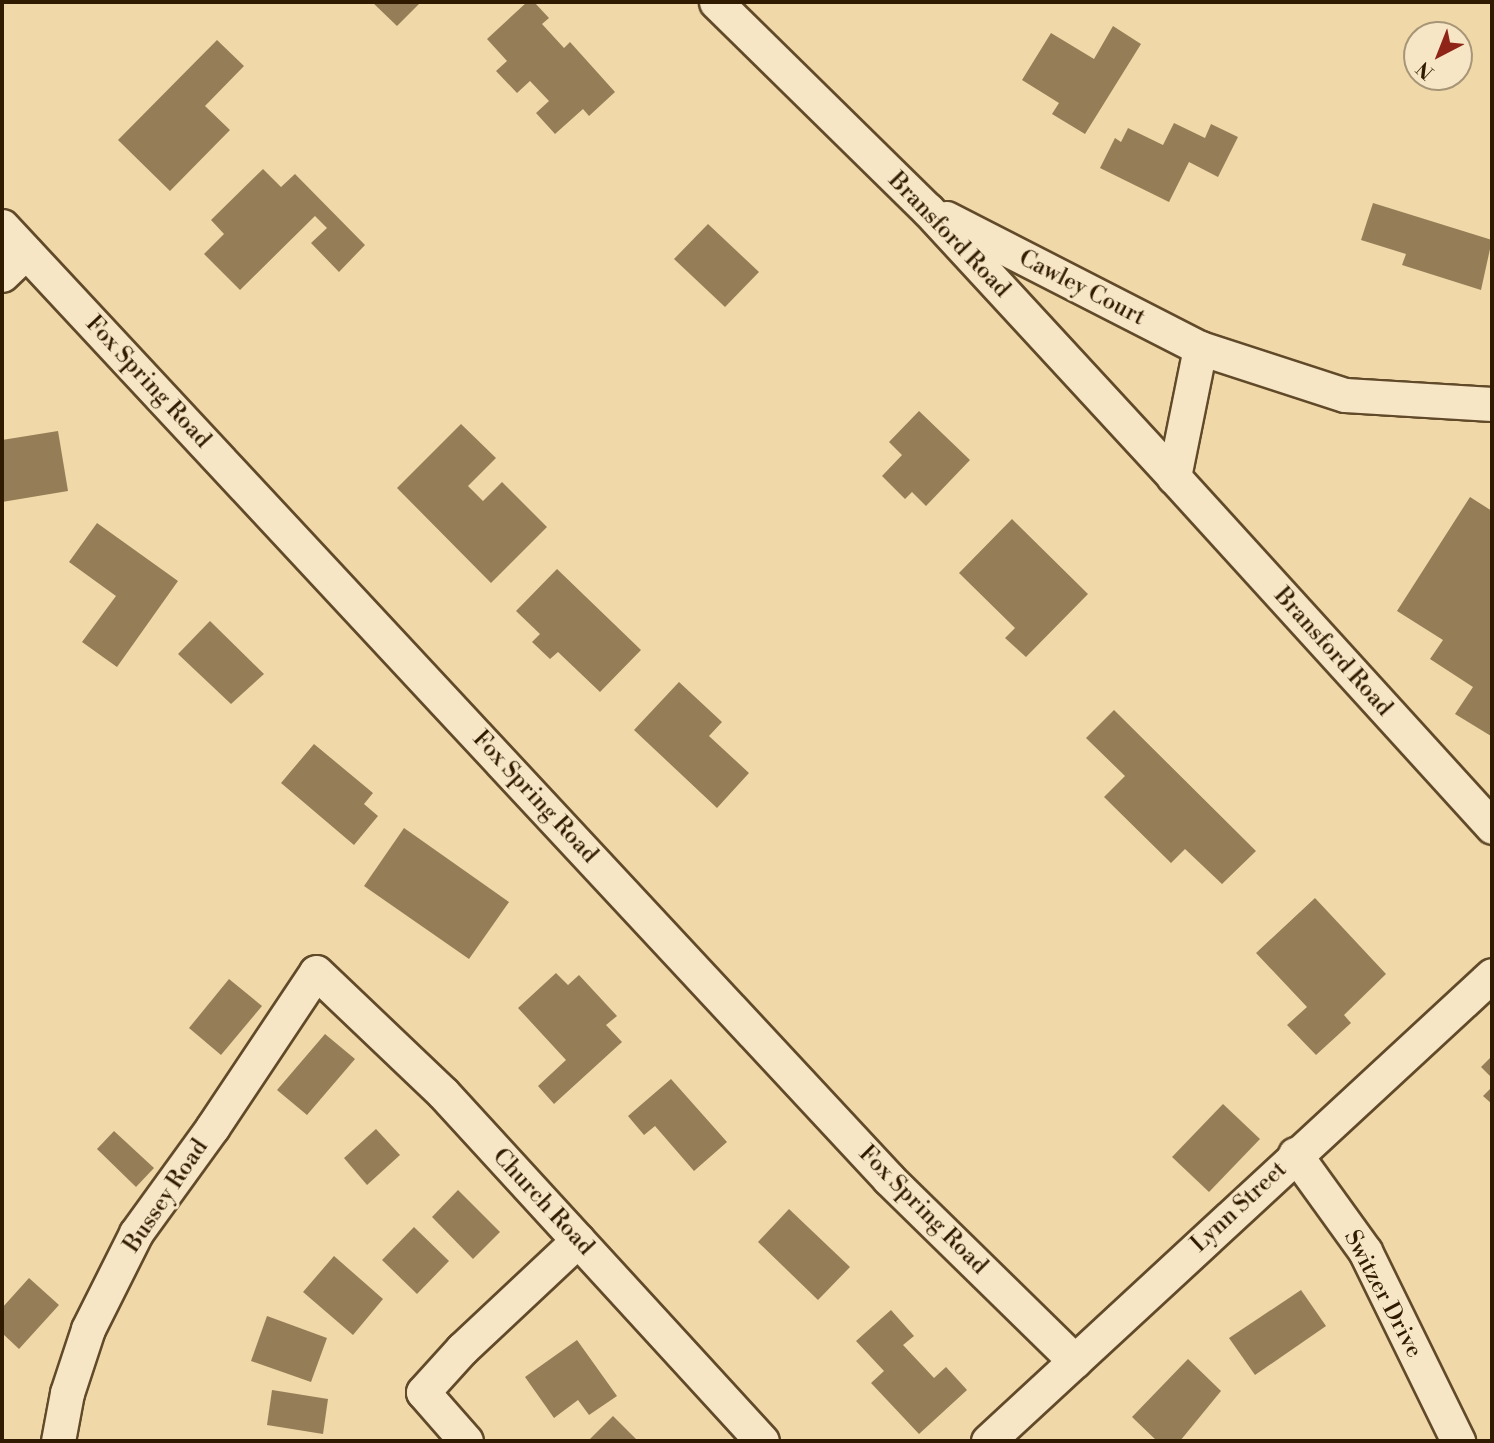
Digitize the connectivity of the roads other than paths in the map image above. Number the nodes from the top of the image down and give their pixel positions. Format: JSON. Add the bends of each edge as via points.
{"nodes":[{"id":1,"x":716,"y":2,"type":"edge"},
{"id":2,"x":927,"y":209,"type":"junction"},
{"id":3,"x":2,"y":226,"type":"edge"},
{"id":4,"x":26,"y":252,"type":"junction"},
{"id":5,"x":2,"y":275,"type":"edge"},
{"id":6,"x":1200,"y":348,"type":"junction"},
{"id":7,"x":1492,"y":404,"type":"edge"},
{"id":8,"x":1174,"y":477,"type":"junction"},
{"id":9,"x":1492,"y":827,"type":"edge"},
{"id":10,"x":316,"y":972,"type":"joint"},
{"id":11,"x":1492,"y":975,"type":"edge"},
{"id":12,"x":1295,"y":1154,"type":"junction"},
{"id":13,"x":578,"y":1240,"type":"junction"},
{"id":14,"x":1074,"y":1361,"type":"junction"},
{"id":15,"x":58,"y":1441,"type":"edge"},
{"id":16,"x":466,"y":1441,"type":"edge"},
{"id":17,"x":762,"y":1441,"type":"edge"},
{"id":18,"x":988,"y":1441,"type":"edge"},
{"id":19,"x":1458,"y":1441,"type":"edge"}],
"edges":[{"from":1,"to":2,"type":"street","name":"Bransford Road"},
{"from":2,"to":6,"type":"street","name":"Cawley Court"},
{"from":2,"to":8,"type":"street","name":"Bransford Road"},
{"from":3,"to":4,"type":"street","name":"Fox Spring Road"},
{"from":4,"to":5,"type":"street"},
{"from":4,"to":14,"type":"street","name":"Fox Spring Road","via":[[889,1179]]},
{"from":6,"to":7,"type":"street","via":[[1345,395]]},
{"from":6,"to":8,"type":"street"},
{"from":8,"to":9,"type":"street","name":"Bransford Road"},
{"from":10,"to":13,"type":"street","name":"Church Road","via":[[443,1093]]},
{"from":10,"to":15,"type":"street","name":"Bussey Road","via":[[136,1233],[88,1329],[67,1393]]},
{"from":11,"to":12,"type":"street","name":"Lynn Street"},
{"from":12,"to":14,"type":"street","name":"Lynn Street"},
{"from":12,"to":19,"type":"street","name":"Switzer Drive","via":[[1365,1251]]},
{"from":13,"to":16,"type":"street","via":[[462,1349],[424,1392]]},
{"from":13,"to":17,"type":"street","name":"Church Road"},
{"from":14,"to":18,"type":"street","name":"Lynn Street"}]}
